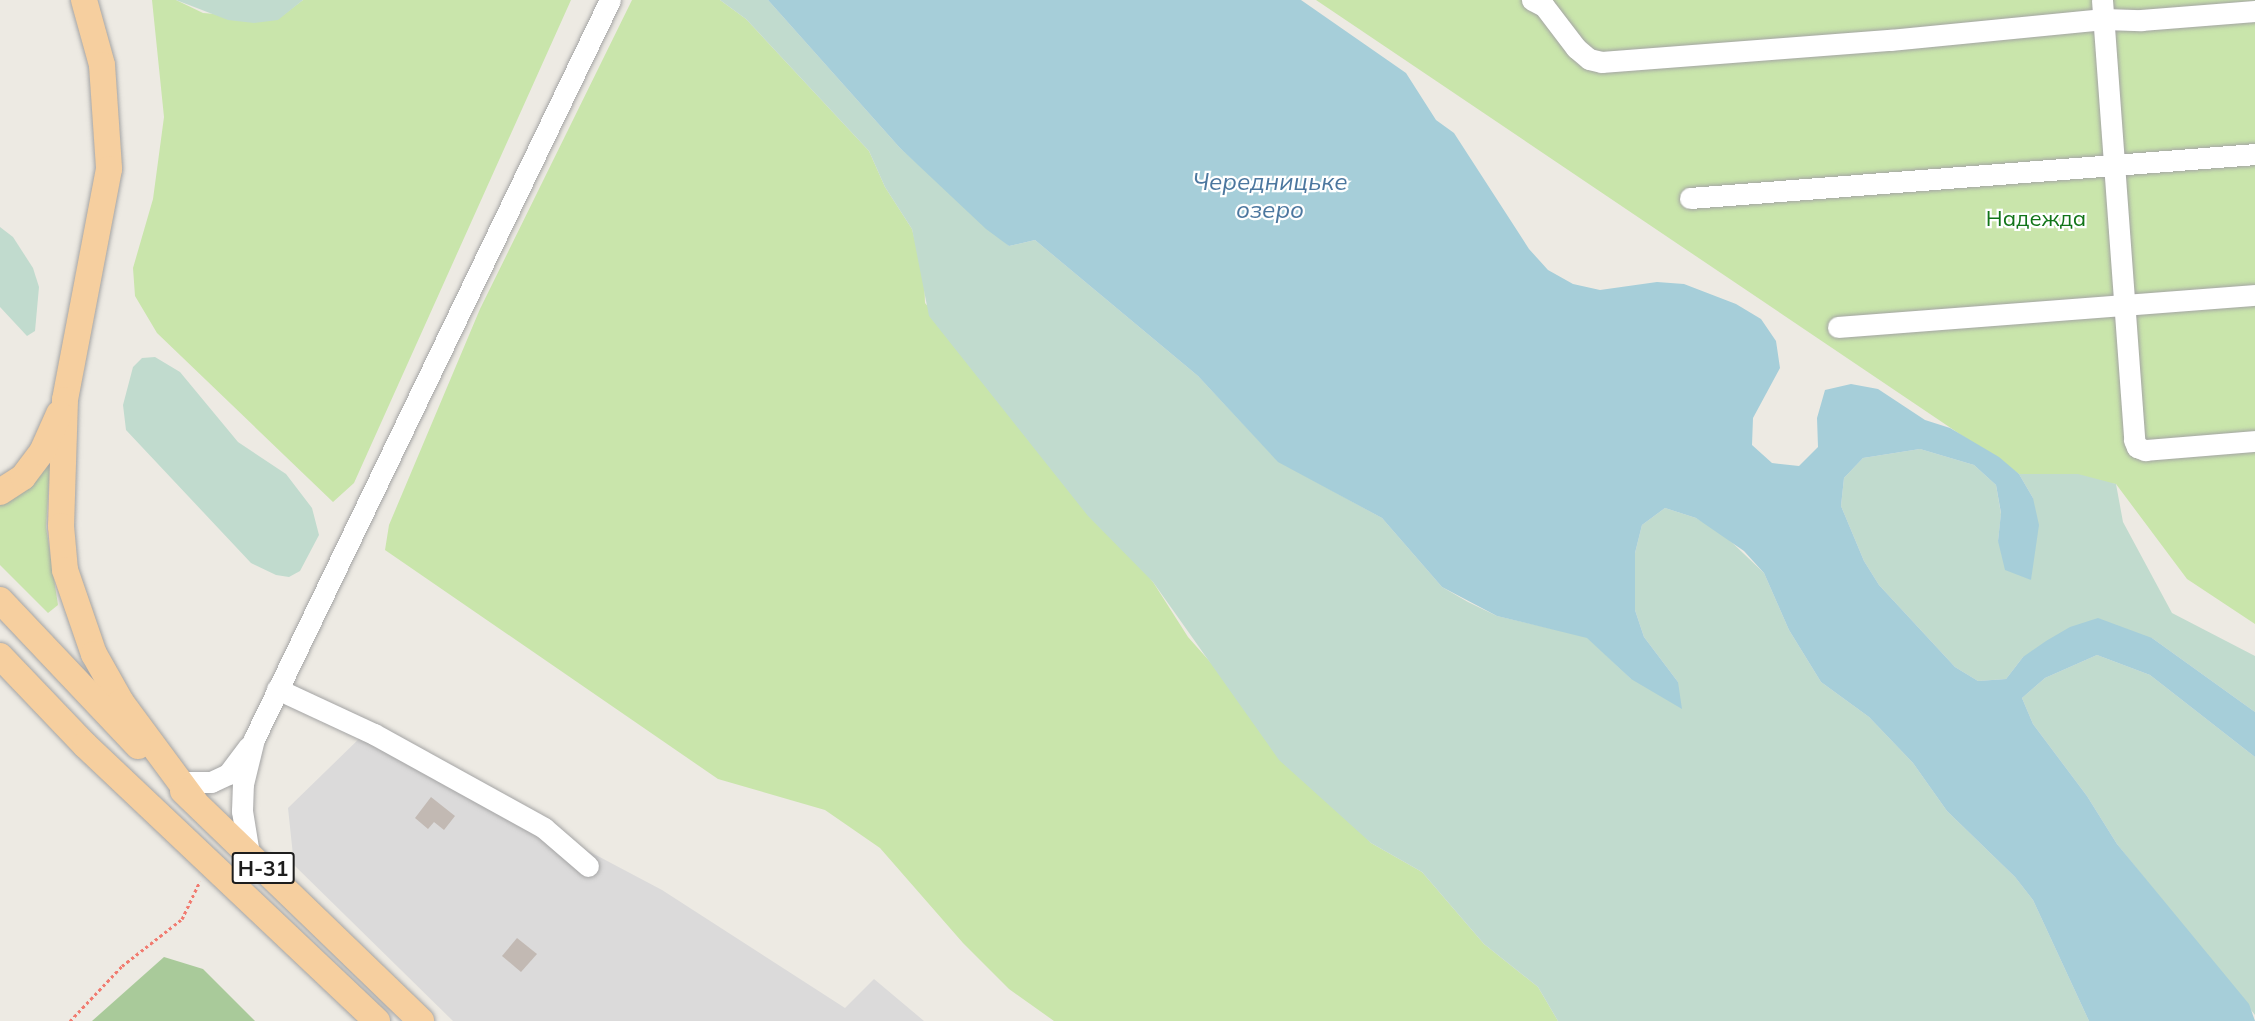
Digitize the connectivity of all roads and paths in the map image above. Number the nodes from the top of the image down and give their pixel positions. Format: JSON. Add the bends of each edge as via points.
{"nodes":[{"id":1,"x":84,"y":0,"type":"edge"},
{"id":2,"x":610,"y":0,"type":"edge"},
{"id":3,"x":1532,"y":0,"type":"edge"},
{"id":4,"x":2103,"y":9,"type":"edge"},
{"id":5,"x":2255,"y":11,"type":"edge"},
{"id":6,"x":2255,"y":154,"type":"edge"},
{"id":7,"x":2116,"y":165,"type":"junction"},
{"id":8,"x":1690,"y":198,"type":"dead end"},
{"id":9,"x":2255,"y":295,"type":"edge"},
{"id":10,"x":2127,"y":305,"type":"junction"},
{"id":11,"x":1838,"y":327,"type":"dead end"},
{"id":12,"x":65,"y":400,"type":"junction"},
{"id":13,"x":2255,"y":441,"type":"edge"},
{"id":14,"x":0,"y":492,"type":"edge"},
{"id":15,"x":0,"y":600,"type":"edge"},
{"id":16,"x":0,"y":656,"type":"edge"},
{"id":17,"x":0,"y":674,"type":"edge"},
{"id":18,"x":277,"y":689,"type":"junction"},
{"id":19,"x":254,"y":739,"type":"junction"},
{"id":20,"x":85,"y":745,"type":"junction"},
{"id":21,"x":180,"y":782,"type":"junction"},
{"id":22,"x":195,"y":802,"type":"junction"},
{"id":23,"x":249,"y":854,"type":"junction"},
{"id":24,"x":208,"y":864,"type":"junction"},
{"id":25,"x":588,"y":866,"type":"dead end"},
{"id":26,"x":70,"y":1021,"type":"edge"},
{"id":27,"x":377,"y":1021,"type":"edge"},
{"id":28,"x":421,"y":1021,"type":"edge"}],
"edges":[{"from":1,"to":12,"type":"main road","via":[[102,65],[108,108],[109,169]]},
{"from":2,"to":18,"type":"street"},
{"from":3,"to":4,"type":"street","via":[[1544,6],[1576,48],[1589,59],[1602,62],[1890,40]]},
{"from":4,"to":5,"type":"street","via":[[2141,20]]},
{"from":4,"to":7,"type":"street"},
{"from":6,"to":7,"type":"street"},
{"from":7,"to":8,"type":"street"},
{"from":7,"to":10,"type":"street"},
{"from":9,"to":10,"type":"street"},
{"from":10,"to":11,"type":"street"},
{"from":10,"to":13,"type":"street","via":[[2134,440],[2138,447],[2145,450]]},
{"from":12,"to":14,"type":"main road","via":[[42,452],[23,477]]},
{"from":12,"to":21,"type":"main road","via":[[61,526],[65,570],[75,604],[94,654],[121,702]]},
{"from":15,"to":22,"type":"main road","number":"Н-31"},
{"from":16,"to":20,"type":"main road","number":"Н-31"},
{"from":17,"to":20,"type":"street"},
{"from":18,"to":19,"type":"street"},
{"from":18,"to":25,"type":"street","via":[[374,734],[544,828]]},
{"from":19,"to":21,"type":"street","via":[[228,774],[211,782]]},
{"from":19,"to":23,"type":"street","via":[[243,784],[242,811]]},
{"from":20,"to":24,"type":"main road","number":"Н-31"},
{"from":21,"to":22,"type":"main road"},
{"from":22,"to":23,"type":"main road","number":"Н-31"},
{"from":23,"to":28,"type":"main road","number":"Н-31"},
{"from":24,"to":26,"type":"path","via":[[182,919],[122,966]]},
{"from":24,"to":27,"type":"main road","number":"Н-31"}]}
